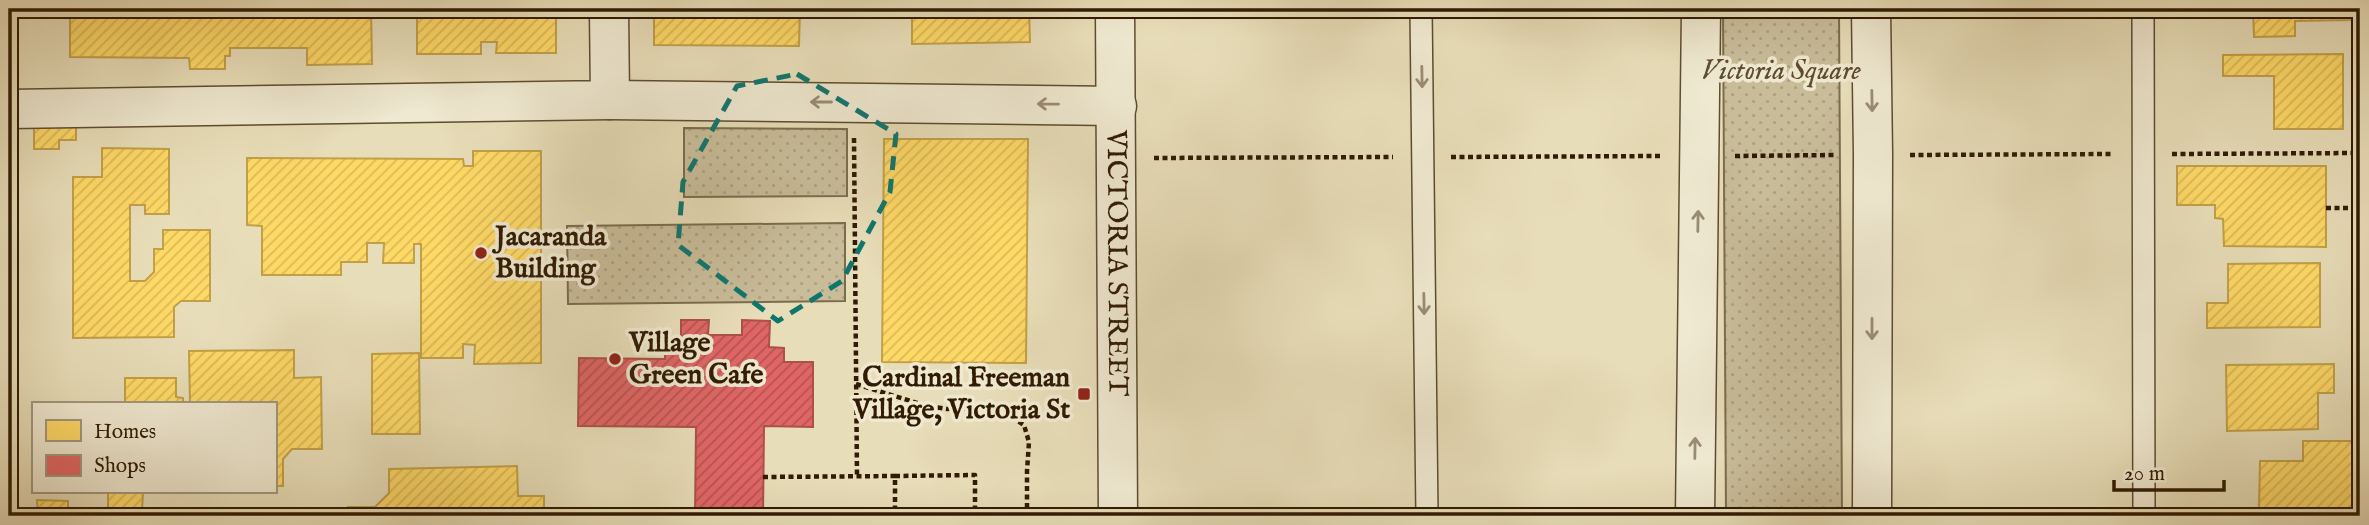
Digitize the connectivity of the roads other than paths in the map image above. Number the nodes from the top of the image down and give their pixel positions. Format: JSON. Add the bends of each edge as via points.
{"nodes":[{"id":1,"x":609,"y":9,"type":"edge"},
{"id":2,"x":1115,"y":9,"type":"edge"},
{"id":3,"x":1421,"y":9,"type":"edge"},
{"id":4,"x":1701,"y":9,"type":"edge"},
{"id":5,"x":1871,"y":9,"type":"edge"},
{"id":6,"x":2143,"y":9,"type":"edge"},
{"id":7,"x":610,"y":100,"type":"junction"},
{"id":8,"x":1116,"y":106,"type":"junction"},
{"id":9,"x":9,"y":109,"type":"edge"},
{"id":10,"x":1118,"y":516,"type":"edge"},
{"id":11,"x":1426,"y":516,"type":"edge"},
{"id":12,"x":1695,"y":516,"type":"edge"},
{"id":13,"x":1872,"y":516,"type":"edge"},
{"id":14,"x":2144,"y":516,"type":"edge"}],
"edges":[{"from":1,"to":7,"type":"street"},
{"from":2,"to":8,"type":"street","name":"VICTORIA STREET"},
{"from":3,"to":11,"type":"lane","one_way":true},
{"from":12,"to":4,"type":"street","one_way":true},
{"from":5,"to":13,"type":"street","one_way":true},
{"from":6,"to":14,"type":"lane"},
{"from":8,"to":7,"type":"street","one_way":true},
{"from":7,"to":9,"type":"street"},
{"from":8,"to":10,"type":"street","name":"VICTORIA STREET"}]}
